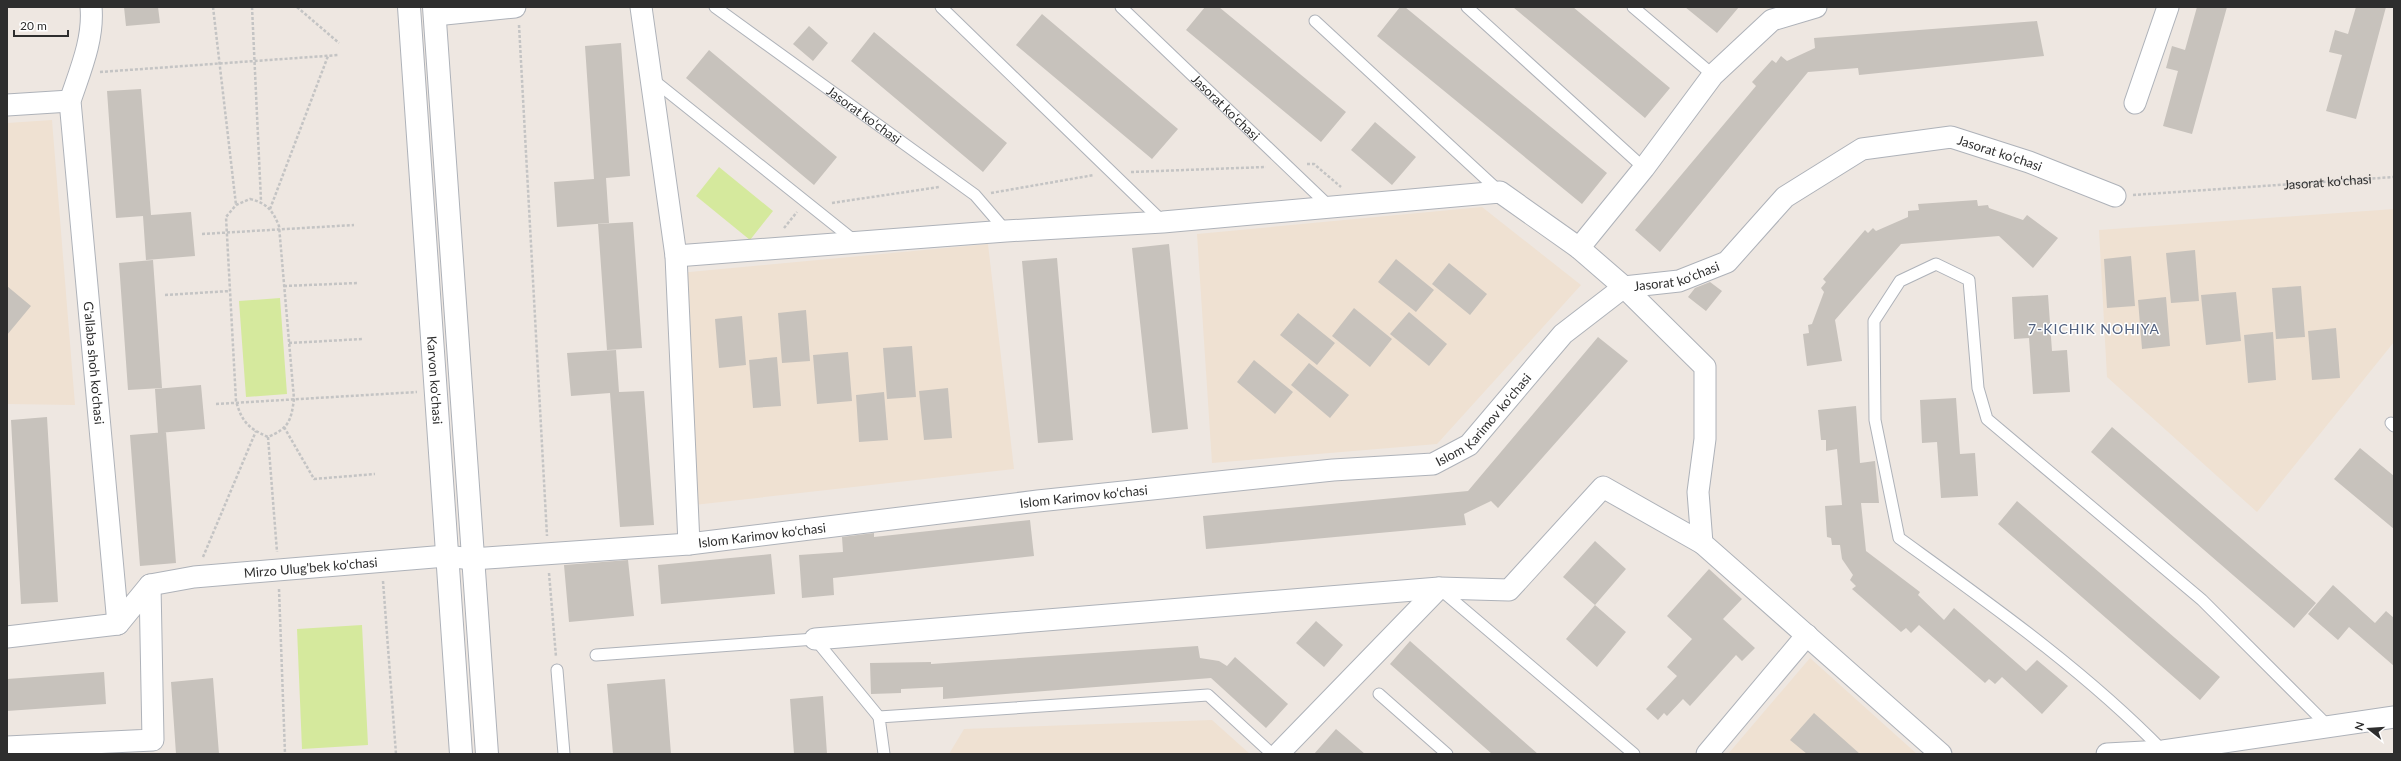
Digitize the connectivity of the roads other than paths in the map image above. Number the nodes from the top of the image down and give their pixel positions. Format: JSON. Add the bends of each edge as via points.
{"nodes":[{"id":1,"x":91,"y":7,"type":"edge"},
{"id":2,"x":408,"y":7,"type":"edge"},
{"id":3,"x":641,"y":7,"type":"edge"},
{"id":4,"x":714,"y":7,"type":"edge"},
{"id":5,"x":941,"y":7,"type":"edge"},
{"id":6,"x":1121,"y":7,"type":"edge"},
{"id":7,"x":1467,"y":7,"type":"edge"},
{"id":8,"x":1633,"y":7,"type":"edge"},
{"id":9,"x":1816,"y":7,"type":"edge"},
{"id":10,"x":2168,"y":7,"type":"edge"},
{"id":11,"x":435,"y":11,"type":"edge"},
{"id":12,"x":517,"y":15,"type":"edge"},
{"id":13,"x":1315,"y":21,"type":"dead end"},
{"id":14,"x":1713,"y":75,"type":"junction"},
{"id":15,"x":651,"y":78,"type":"junction"},
{"id":16,"x":70,"y":101,"type":"junction"},
{"id":17,"x":2135,"y":103,"type":"dead end"},
{"id":18,"x":7,"y":105,"type":"edge"},
{"id":19,"x":1644,"y":168,"type":"junction"},
{"id":20,"x":1500,"y":192,"type":"junction"},
{"id":21,"x":2115,"y":196,"type":"road end"},
{"id":22,"x":1330,"y":208,"type":"junction"},
{"id":23,"x":1163,"y":222,"type":"junction"},
{"id":24,"x":1006,"y":230,"type":"junction"},
{"id":25,"x":856,"y":243,"type":"junction"},
{"id":26,"x":1579,"y":248,"type":"junction"},
{"id":27,"x":676,"y":256,"type":"junction"},
{"id":28,"x":1624,"y":287,"type":"junction"},
{"id":29,"x":1702,"y":543,"type":"junction"},
{"id":30,"x":689,"y":544,"type":"junction"},
{"id":31,"x":446,"y":556,"type":"junction"},
{"id":32,"x":472,"y":559,"type":"junction"},
{"id":33,"x":150,"y":585,"type":"junction"},
{"id":34,"x":1439,"y":588,"type":"junction"},
{"id":35,"x":118,"y":624,"type":"junction"},
{"id":36,"x":1807,"y":635,"type":"junction"},
{"id":37,"x":7,"y":637,"type":"edge"},
{"id":38,"x":815,"y":639,"type":"junction"},
{"id":39,"x":596,"y":655,"type":"dead end"},
{"id":40,"x":557,"y":670,"type":"road end"},
{"id":41,"x":1379,"y":694,"type":"dead end"},
{"id":42,"x":879,"y":717,"type":"junction"},
{"id":43,"x":2394,"y":717,"type":"edge"},
{"id":44,"x":2329,"y":726,"type":"junction"},
{"id":45,"x":7,"y":747,"type":"edge"},
{"id":46,"x":153,"y":747,"type":"edge"},
{"id":47,"x":2163,"y":751,"type":"junction"},
{"id":48,"x":461,"y":754,"type":"edge"},
{"id":49,"x":487,"y":754,"type":"edge"},
{"id":50,"x":564,"y":754,"type":"edge"},
{"id":51,"x":884,"y":754,"type":"edge"},
{"id":52,"x":1272,"y":754,"type":"edge"},
{"id":53,"x":1278,"y":754,"type":"edge"},
{"id":54,"x":1447,"y":754,"type":"edge"},
{"id":55,"x":1634,"y":754,"type":"edge"},
{"id":56,"x":1707,"y":754,"type":"edge"},
{"id":57,"x":1941,"y":754,"type":"edge"},
{"id":58,"x":2107,"y":754,"type":"edge"}],
"edges":[{"from":1,"to":16,"type":"street","name":"G'allaba shoh ko'chasi","via":[[92,22],[80,73]]},
{"from":2,"to":31,"type":"main road","name":"Karvon ko'chasi"},
{"from":3,"to":15,"type":"street"},
{"from":4,"to":24,"type":"lane","name":"Jasorat ko‘chasi","via":[[975,195]]},
{"from":5,"to":23,"type":"lane"},
{"from":6,"to":22,"type":"lane","name":"Jasorat ko‘chasi"},
{"from":7,"to":19,"type":"lane"},
{"from":8,"to":14,"type":"lane"},
{"from":9,"to":14,"type":"street","via":[[1772,20]]},
{"from":10,"to":17,"type":"street"},
{"from":11,"to":12,"type":"street"},
{"from":11,"to":32,"type":"main road"},
{"from":13,"to":20,"type":"lane"},
{"from":14,"to":19,"type":"street"},
{"from":15,"to":25,"type":"lane"},
{"from":15,"to":27,"type":"street"},
{"from":16,"to":18,"type":"street"},
{"from":16,"to":35,"type":"street","name":"G'allaba shoh ko'chasi"},
{"from":19,"to":26,"type":"street"},
{"from":20,"to":22,"type":"street"},
{"from":20,"to":26,"type":"street"},
{"from":21,"to":28,"type":"street","name":"Jasorat ko‘chasi","via":[[2029,162],[1951,137],[1862,149],[1785,197],[1727,262],[1679,281]]},
{"from":22,"to":23,"type":"street"},
{"from":23,"to":24,"type":"street"},
{"from":24,"to":25,"type":"street"},
{"from":25,"to":27,"type":"street"},
{"from":26,"to":28,"type":"street"},
{"from":27,"to":30,"type":"street"},
{"from":28,"to":29,"type":"street","via":[[1705,366],[1705,439],[1698,492]]},
{"from":28,"to":30,"type":"street","name":"Islom Karimov ko‘chasi","via":[[1563,334],[1469,446],[1433,464],[1333,470],[1038,501]]},
{"from":29,"to":34,"type":"street","via":[[1603,487],[1509,590]]},
{"from":29,"to":36,"type":"street"},
{"from":30,"to":32,"type":"street","name":"Islom Karimov ko‘chasi"},
{"from":31,"to":32,"type":"street","name":"Mirzo Ulug'bek ko'chasi"},
{"from":31,"to":33,"type":"street","name":"Mirzo Ulug'bek ko'chasi","via":[[194,577]]},
{"from":31,"to":48,"type":"main road","name":"Karvon ko'chasi"},
{"from":32,"to":49,"type":"main road"},
{"from":33,"to":35,"type":"street"},
{"from":33,"to":46,"type":"street"},
{"from":34,"to":38,"type":"street"},
{"from":34,"to":53,"type":"street"},
{"from":34,"to":55,"type":"lane"},
{"from":35,"to":37,"type":"street"},
{"from":36,"to":56,"type":"street"},
{"from":36,"to":57,"type":"street"},
{"from":38,"to":39,"type":"lane"},
{"from":38,"to":42,"type":"lane"},
{"from":40,"to":50,"type":"lane"},
{"from":41,"to":54,"type":"lane"},
{"from":42,"to":51,"type":"lane"},
{"from":42,"to":52,"type":"lane","via":[[1208,695]]},
{"from":43,"to":44,"type":"street"},
{"from":44,"to":47,"type":"street"},
{"from":44,"to":47,"type":"lane","via":[[2202,600],[1987,420],[1978,388],[1968,280],[1936,264],[1900,281],[1874,321],[1875,420],[1899,538],[2004,615],[2127,713]]},
{"from":45,"to":46,"type":"street"},
{"from":47,"to":58,"type":"street"}]}
